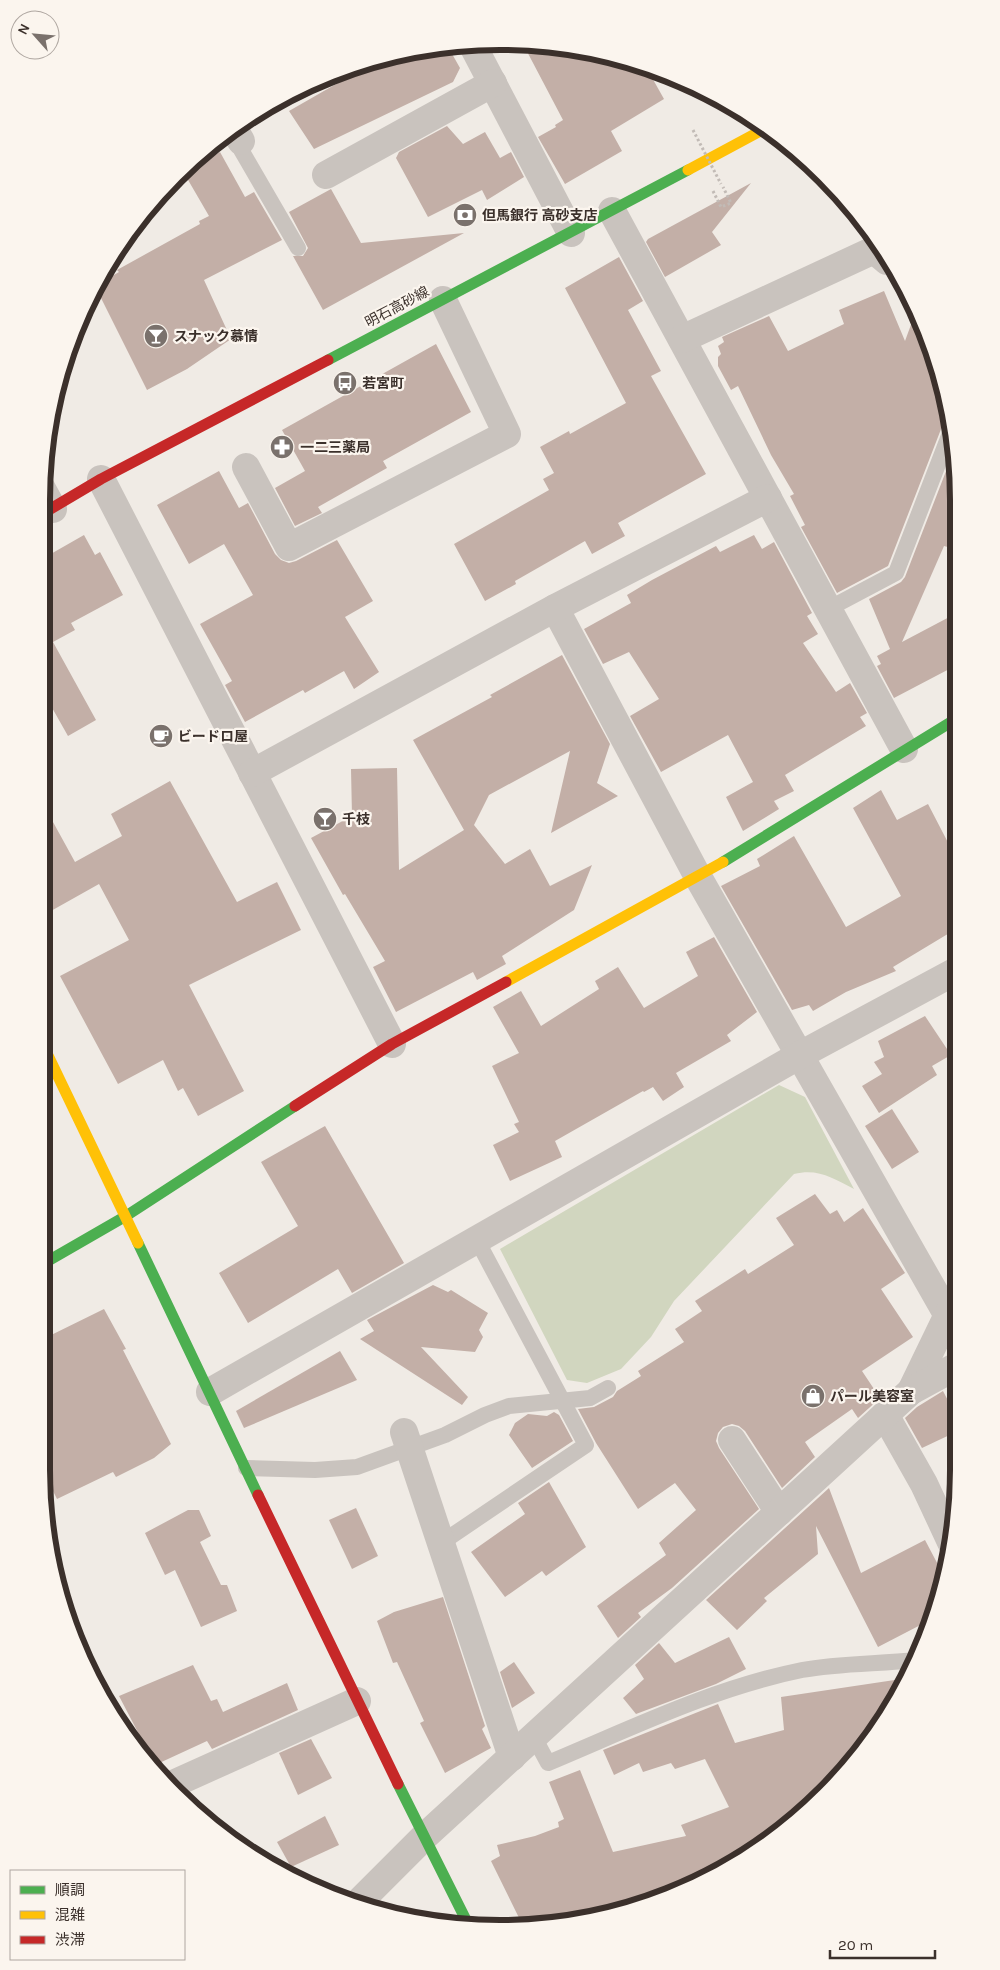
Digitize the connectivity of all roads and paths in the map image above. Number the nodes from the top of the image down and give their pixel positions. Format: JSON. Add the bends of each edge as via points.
{"nodes":[{"id":1,"x":476,"y":51,"type":"edge"},
{"id":2,"x":493,"y":83,"type":"junction"},
{"id":3,"x":754,"y":129,"type":"edge"},
{"id":4,"x":693,"y":130,"type":"dead end"},
{"id":5,"x":237,"y":135,"type":"edge"},
{"id":6,"x":326,"y":175,"type":"dead end"},
{"id":7,"x":712,"y":188,"type":"dead end"},
{"id":8,"x":612,"y":211,"type":"junction"},
{"id":9,"x":571,"y":232,"type":"junction"},
{"id":10,"x":298,"y":248,"type":"dead end"},
{"id":11,"x":874,"y":250,"type":"edge"},
{"id":12,"x":443,"y":300,"type":"junction"},
{"id":13,"x":682,"y":339,"type":"junction"},
{"id":14,"x":946,"y":443,"type":"edge"},
{"id":15,"x":246,"y":467,"type":"dead end"},
{"id":16,"x":101,"y":479,"type":"junction"},
{"id":17,"x":768,"y":498,"type":"junction"},
{"id":18,"x":50,"y":502,"type":"edge"},
{"id":19,"x":555,"y":608,"type":"junction"},
{"id":20,"x":828,"y":609,"type":"junction"},
{"id":21,"x":950,"y":722,"type":"edge"},
{"id":22,"x":904,"y":749,"type":"junction"},
{"id":23,"x":252,"y":773,"type":"junction"},
{"id":24,"x":698,"y":877,"type":"junction"},
{"id":25,"x":950,"y":974,"type":"edge"},
{"id":26,"x":392,"y":1044,"type":"junction"},
{"id":27,"x":800,"y":1055,"type":"junction"},
{"id":28,"x":50,"y":1060,"type":"edge"},
{"id":29,"x":126,"y":1216,"type":"junction"},
{"id":30,"x":477,"y":1240,"type":"junction"},
{"id":31,"x":50,"y":1260,"type":"edge"},
{"id":32,"x":950,"y":1302,"type":"edge"},
{"id":33,"x":950,"y":1309,"type":"edge"},
{"id":34,"x":950,"y":1370,"type":"edge"},
{"id":35,"x":608,"y":1388,"type":"dead end"},
{"id":36,"x":911,"y":1391,"type":"junction"},
{"id":37,"x":210,"y":1392,"type":"junction"},
{"id":38,"x":563,"y":1402,"type":"junction"},
{"id":39,"x":886,"y":1415,"type":"junction"},
{"id":40,"x":407,"y":1440,"type":"junction"},
{"id":41,"x":732,"y":1440,"type":"dead end"},
{"id":42,"x":246,"y":1468,"type":"junction"},
{"id":43,"x":779,"y":1512,"type":"junction"},
{"id":44,"x":946,"y":1531,"type":"edge"},
{"id":45,"x":441,"y":1542,"type":"junction"},
{"id":46,"x":908,"y":1661,"type":"edge"},
{"id":47,"x":357,"y":1701,"type":"junction"},
{"id":48,"x":534,"y":1737,"type":"junction"},
{"id":49,"x":512,"y":1757,"type":"junction"},
{"id":50,"x":177,"y":1782,"type":"edge"},
{"id":51,"x":424,"y":1837,"type":"junction"},
{"id":52,"x":363,"y":1898,"type":"edge"},
{"id":53,"x":465,"y":1918,"type":"edge"}],
"edges":[{"from":1,"to":2,"type":"street"},
{"from":2,"to":6,"type":"street"},
{"from":2,"to":9,"type":"street"},
{"from":3,"to":8,"type":"street","name":"明石高砂線"},
{"from":4,"to":7,"type":"path","bridge":true,"via":[[731,203],[722,206]]},
{"from":5,"to":10,"type":"lane","via":[[240,148]]},
{"from":8,"to":9,"type":"street","name":"明石高砂線"},
{"from":8,"to":13,"type":"street"},
{"from":9,"to":12,"type":"street","name":"明石高砂線"},
{"from":11,"to":13,"type":"street"},
{"from":12,"to":15,"type":"street","via":[[507,434],[289,547]]},
{"from":12,"to":16,"type":"street","name":"明石高砂線"},
{"from":13,"to":17,"type":"street"},
{"from":14,"to":20,"type":"lane","via":[[896,573]]},
{"from":16,"to":18,"type":"street","name":"明石高砂線"},
{"from":16,"to":23,"type":"street"},
{"from":17,"to":19,"type":"street"},
{"from":17,"to":20,"type":"street"},
{"from":19,"to":23,"type":"street"},
{"from":19,"to":24,"type":"street"},
{"from":20,"to":22,"type":"street"},
{"from":21,"to":22,"type":"street"},
{"from":22,"to":24,"type":"street"},
{"from":23,"to":26,"type":"street"},
{"from":24,"to":26,"type":"street"},
{"from":24,"to":27,"type":"street"},
{"from":25,"to":27,"type":"street"},
{"from":26,"to":29,"type":"street"},
{"from":27,"to":30,"type":"street"},
{"from":27,"to":32,"type":"street"},
{"from":28,"to":29,"type":"street"},
{"from":29,"to":31,"type":"street"},
{"from":29,"to":37,"type":"street"},
{"from":30,"to":37,"type":"street"},
{"from":30,"to":38,"type":"lane"},
{"from":33,"to":36,"type":"street"},
{"from":34,"to":36,"type":"street"},
{"from":35,"to":38,"type":"lane","via":[[590,1398]]},
{"from":36,"to":39,"type":"street"},
{"from":37,"to":42,"type":"street"},
{"from":38,"to":40,"type":"lane","via":[[510,1406]]},
{"from":38,"to":45,"type":"lane","via":[[586,1445]]},
{"from":39,"to":43,"type":"street"},
{"from":39,"to":44,"type":"street"},
{"from":40,"to":42,"type":"lane","via":[[357,1467],[315,1470]]},
{"from":40,"to":45,"type":"street"},
{"from":41,"to":43,"type":"street"},
{"from":42,"to":47,"type":"street"},
{"from":43,"to":48,"type":"street"},
{"from":45,"to":49,"type":"street"},
{"from":46,"to":48,"type":"lane","via":[[804,1670],[747,1684],[712,1694],[548,1763]]},
{"from":47,"to":50,"type":"street"},
{"from":47,"to":51,"type":"street"},
{"from":48,"to":49,"type":"street"},
{"from":49,"to":51,"type":"street"},
{"from":51,"to":52,"type":"street"},
{"from":51,"to":53,"type":"street"}]}
